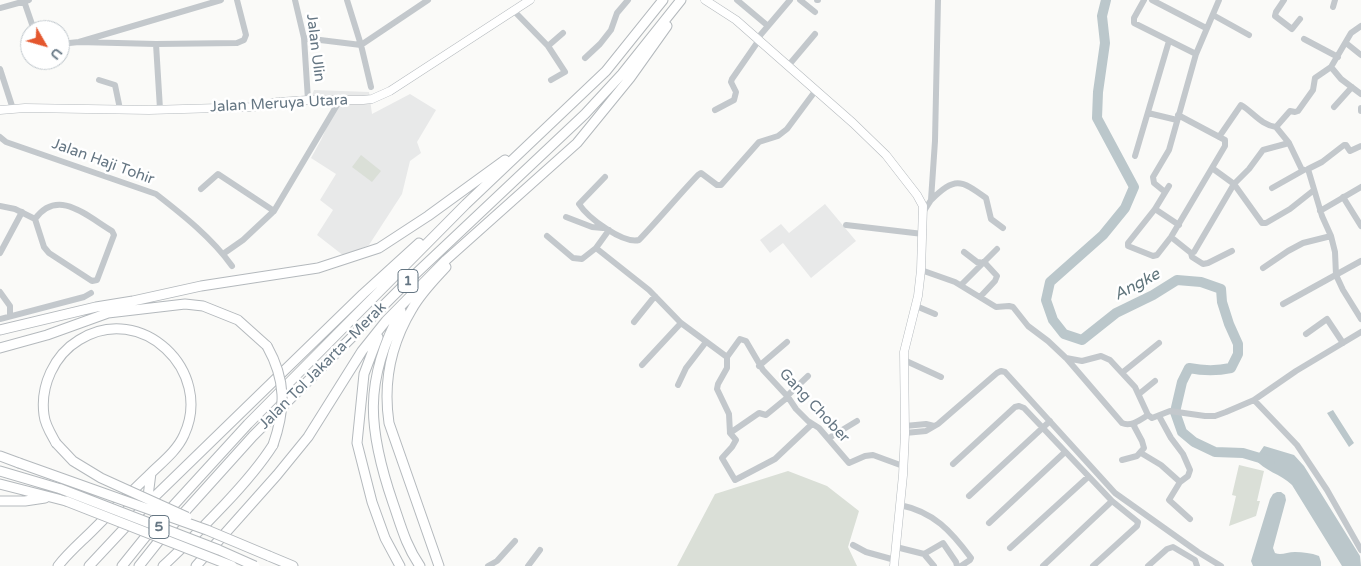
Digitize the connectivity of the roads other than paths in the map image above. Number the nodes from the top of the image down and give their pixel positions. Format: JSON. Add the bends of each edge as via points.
{"nodes":[{"id":1,"x":221,"y":0,"type":"edge"},
{"id":2,"x":237,"y":0,"type":"edge"},
{"id":3,"x":295,"y":0,"type":"edge"},
{"id":4,"x":347,"y":0,"type":"edge"},
{"id":5,"x":428,"y":0,"type":"edge"},
{"id":6,"x":628,"y":0,"type":"edge"},
{"id":7,"x":663,"y":0,"type":"edge"},
{"id":8,"x":682,"y":0,"type":"edge"},
{"id":9,"x":737,"y":0,"type":"edge"},
{"id":10,"x":790,"y":0,"type":"edge"},
{"id":11,"x":800,"y":0,"type":"edge"},
{"id":12,"x":938,"y":0,"type":"edge"},
{"id":13,"x":1144,"y":0,"type":"edge"},
{"id":14,"x":1152,"y":0,"type":"edge"},
{"id":15,"x":1219,"y":0,"type":"edge"},
{"id":16,"x":1284,"y":0,"type":"edge"},
{"id":17,"x":1336,"y":0,"type":"edge"},
{"id":18,"x":27,"y":1,"type":"edge"},
{"id":19,"x":526,"y":1,"type":"edge"},
{"id":20,"x":707,"y":1,"type":"edge"},
{"id":21,"x":1333,"y":7,"type":"dead end"},
{"id":22,"x":0,"y":8,"type":"edge"},
{"id":23,"x":514,"y":11,"type":"junction"},
{"id":24,"x":815,"y":12,"type":"dead end"},
{"id":25,"x":1213,"y":15,"type":"junction"},
{"id":26,"x":1300,"y":19,"type":"dead end"},
{"id":27,"x":32,"y":20,"type":"edge"},
{"id":28,"x":768,"y":26,"type":"junction"},
{"id":29,"x":1361,"y":26,"type":"edge"},
{"id":30,"x":1206,"y":28,"type":"junction"},
{"id":31,"x":563,"y":33,"type":"dead end"},
{"id":32,"x":815,"y":34,"type":"dead end"},
{"id":33,"x":1249,"y":35,"type":"dead end"},
{"id":34,"x":304,"y":38,"type":"junction"},
{"id":35,"x":1304,"y":39,"type":"dead end"},
{"id":36,"x":758,"y":40,"type":"junction"},
{"id":37,"x":1169,"y":41,"type":"junction"},
{"id":38,"x":79,"y":42,"type":"junction"},
{"id":39,"x":70,"y":43,"type":"edge"},
{"id":40,"x":1346,"y":43,"type":"junction"},
{"id":41,"x":156,"y":44,"type":"junction"},
{"id":42,"x":361,"y":44,"type":"junction"},
{"id":43,"x":548,"y":46,"type":"junction"},
{"id":44,"x":1196,"y":54,"type":"junction"},
{"id":45,"x":1361,"y":54,"type":"edge"},
{"id":46,"x":1338,"y":57,"type":"junction"},
{"id":47,"x":586,"y":58,"type":"dead end"},
{"id":48,"x":788,"y":66,"type":"junction"},
{"id":49,"x":1331,"y":67,"type":"junction"},
{"id":50,"x":0,"y":68,"type":"edge"},
{"id":51,"x":99,"y":80,"type":"dead end"},
{"id":52,"x":551,"y":80,"type":"dead end"},
{"id":53,"x":372,"y":87,"type":"dead end"},
{"id":54,"x":1352,"y":87,"type":"junction"},
{"id":55,"x":816,"y":90,"type":"junction"},
{"id":56,"x":1361,"y":94,"type":"edge"},
{"id":57,"x":308,"y":100,"type":"junction"},
{"id":58,"x":340,"y":100,"type":"junction"},
{"id":59,"x":1334,"y":107,"type":"dead end"},
{"id":60,"x":13,"y":109,"type":"junction"},
{"id":61,"x":120,"y":110,"type":"junction"},
{"id":62,"x":160,"y":110,"type":"junction"},
{"id":63,"x":715,"y":110,"type":"dead end"},
{"id":64,"x":0,"y":113,"type":"edge"},
{"id":65,"x":1148,"y":113,"type":"junction"},
{"id":66,"x":1178,"y":117,"type":"junction"},
{"id":67,"x":1276,"y":127,"type":"junction"},
{"id":68,"x":0,"y":137,"type":"edge"},
{"id":69,"x":1220,"y":137,"type":"junction"},
{"id":70,"x":1289,"y":143,"type":"junction"},
{"id":71,"x":529,"y":144,"type":"junction"},
{"id":72,"x":1361,"y":146,"type":"edge"},
{"id":73,"x":1135,"y":156,"type":"dead end"},
{"id":74,"x":1212,"y":168,"type":"junction"},
{"id":75,"x":1305,"y":170,"type":"junction"},
{"id":76,"x":605,"y":177,"type":"dead end"},
{"id":77,"x":1234,"y":184,"type":"junction"},
{"id":78,"x":1361,"y":187,"type":"edge"},
{"id":79,"x":1272,"y":188,"type":"dead end"},
{"id":80,"x":201,"y":189,"type":"dead end"},
{"id":81,"x":1314,"y":190,"type":"junction"},
{"id":82,"x":1343,"y":197,"type":"junction"},
{"id":83,"x":932,"y":200,"type":"junction"},
{"id":84,"x":466,"y":204,"type":"junction"},
{"id":85,"x":0,"y":206,"type":"edge"},
{"id":86,"x":1155,"y":209,"type":"junction"},
{"id":87,"x":274,"y":211,"type":"junction"},
{"id":88,"x":924,"y":211,"type":"junction"},
{"id":89,"x":1320,"y":211,"type":"junction"},
{"id":90,"x":22,"y":212,"type":"junction"},
{"id":91,"x":566,"y":217,"type":"dead end"},
{"id":92,"x":35,"y":219,"type":"junction"},
{"id":93,"x":1178,"y":224,"type":"junction"},
{"id":94,"x":846,"y":225,"type":"dead end"},
{"id":95,"x":1361,"y":226,"type":"edge"},
{"id":96,"x":1003,"y":228,"type":"dead end"},
{"id":97,"x":607,"y":229,"type":"junction"},
{"id":98,"x":923,"y":234,"type":"junction"},
{"id":99,"x":547,"y":236,"type":"dead end"},
{"id":100,"x":1331,"y":236,"type":"junction"},
{"id":101,"x":1171,"y":237,"type":"junction"},
{"id":102,"x":470,"y":238,"type":"junction"},
{"id":103,"x":596,"y":248,"type":"junction"},
{"id":104,"x":996,"y":249,"type":"dead end"},
{"id":105,"x":1232,"y":250,"type":"dead end"},
{"id":106,"x":964,"y":252,"type":"dead end"},
{"id":107,"x":1190,"y":252,"type":"junction"},
{"id":108,"x":0,"y":253,"type":"edge"},
{"id":109,"x":223,"y":254,"type":"junction"},
{"id":110,"x":1361,"y":261,"type":"edge"},
{"id":111,"x":983,"y":262,"type":"junction"},
{"id":112,"x":232,"y":266,"type":"dead end"},
{"id":113,"x":1263,"y":268,"type":"dead end"},
{"id":114,"x":921,"y":270,"type":"junction"},
{"id":115,"x":1336,"y":276,"type":"junction"},
{"id":116,"x":961,"y":286,"type":"junction"},
{"id":117,"x":0,"y":292,"type":"edge"},
{"id":118,"x":91,"y":292,"type":"dead end"},
{"id":119,"x":410,"y":296,"type":"junction"},
{"id":120,"x":655,"y":296,"type":"junction"},
{"id":121,"x":980,"y":298,"type":"junction"},
{"id":122,"x":1283,"y":304,"type":"dead end"},
{"id":123,"x":916,"y":306,"type":"junction"},
{"id":124,"x":935,"y":314,"type":"dead end"},
{"id":125,"x":10,"y":316,"type":"junction"},
{"id":126,"x":1361,"y":318,"type":"edge"},
{"id":127,"x":0,"y":319,"type":"edge"},
{"id":128,"x":386,"y":321,"type":"junction"},
{"id":129,"x":634,"y":322,"type":"dead end"},
{"id":130,"x":681,"y":323,"type":"junction"},
{"id":131,"x":0,"y":330,"type":"edge"},
{"id":132,"x":1361,"y":332,"type":"edge"},
{"id":133,"x":1306,"y":334,"type":"dead end"},
{"id":134,"x":706,"y":342,"type":"junction"},
{"id":135,"x":787,"y":342,"type":"dead end"},
{"id":136,"x":1159,"y":343,"type":"dead end"},
{"id":137,"x":1343,"y":343,"type":"junction"},
{"id":138,"x":0,"y":348,"type":"edge"},
{"id":139,"x":727,"y":357,"type":"junction"},
{"id":140,"x":1066,"y":358,"type":"junction"},
{"id":141,"x":904,"y":360,"type":"junction"},
{"id":142,"x":642,"y":365,"type":"dead end"},
{"id":143,"x":759,"y":366,"type":"junction"},
{"id":144,"x":1123,"y":372,"type":"junction"},
{"id":145,"x":808,"y":376,"type":"dead end"},
{"id":146,"x":942,"y":377,"type":"dead end"},
{"id":147,"x":1155,"y":381,"type":"dead end"},
{"id":148,"x":678,"y":385,"type":"dead end"},
{"id":149,"x":1139,"y":394,"type":"junction"},
{"id":150,"x":787,"y":397,"type":"junction"},
{"id":151,"x":1254,"y":400,"type":"junction"},
{"id":152,"x":1148,"y":415,"type":"junction"},
{"id":153,"x":1158,"y":416,"type":"junction"},
{"id":154,"x":856,"y":421,"type":"dead end"},
{"id":155,"x":1135,"y":423,"type":"junction"},
{"id":156,"x":812,"y":424,"type":"junction"},
{"id":157,"x":1046,"y":424,"type":"junction"},
{"id":158,"x":905,"y":429,"type":"junction"},
{"id":159,"x":730,"y":433,"type":"junction"},
{"id":160,"x":829,"y":438,"type":"junction"},
{"id":161,"x":1066,"y":452,"type":"junction"},
{"id":162,"x":1141,"y":453,"type":"junction"},
{"id":163,"x":0,"y":456,"type":"edge"},
{"id":164,"x":1122,"y":460,"type":"dead end"},
{"id":165,"x":953,"y":464,"type":"dead end"},
{"id":166,"x":903,"y":466,"type":"junction"},
{"id":167,"x":0,"y":471,"type":"edge"},
{"id":168,"x":151,"y":473,"type":"junction"},
{"id":169,"x":1088,"y":477,"type":"junction"},
{"id":170,"x":1180,"y":482,"type":"junction"},
{"id":171,"x":0,"y":484,"type":"edge"},
{"id":172,"x":969,"y":496,"type":"dead end"},
{"id":173,"x":53,"y":498,"type":"junction"},
{"id":174,"x":0,"y":501,"type":"edge"},
{"id":175,"x":1112,"y":502,"type":"junction"},
{"id":176,"x":147,"y":504,"type":"junction"},
{"id":177,"x":900,"y":505,"type":"junction"},
{"id":178,"x":1190,"y":519,"type":"dead end"},
{"id":179,"x":989,"y":523,"type":"dead end"},
{"id":180,"x":207,"y":530,"type":"junction"},
{"id":181,"x":515,"y":541,"type":"dead end"},
{"id":182,"x":853,"y":545,"type":"dead end"},
{"id":183,"x":896,"y":547,"type":"junction"},
{"id":184,"x":1010,"y":548,"type":"dead end"},
{"id":185,"x":540,"y":550,"type":"dead end"},
{"id":186,"x":1361,"y":550,"type":"edge"},
{"id":187,"x":924,"y":554,"type":"junction"},
{"id":188,"x":894,"y":563,"type":"edge"},
{"id":189,"x":58,"y":566,"type":"edge"},
{"id":190,"x":89,"y":566,"type":"edge"},
{"id":191,"x":122,"y":566,"type":"edge"},
{"id":192,"x":139,"y":566,"type":"edge"},
{"id":193,"x":163,"y":566,"type":"edge"},
{"id":194,"x":196,"y":566,"type":"edge"},
{"id":195,"x":232,"y":566,"type":"edge"},
{"id":196,"x":255,"y":566,"type":"edge"},
{"id":197,"x":293,"y":566,"type":"edge"},
{"id":198,"x":400,"y":566,"type":"edge"},
{"id":199,"x":420,"y":566,"type":"edge"},
{"id":200,"x":439,"y":566,"type":"edge"},
{"id":201,"x":488,"y":566,"type":"edge"},
{"id":202,"x":528,"y":566,"type":"edge"},
{"id":203,"x":934,"y":566,"type":"edge"},
{"id":204,"x":959,"y":566,"type":"edge"},
{"id":205,"x":1043,"y":566,"type":"edge"},
{"id":206,"x":1093,"y":566,"type":"edge"},
{"id":207,"x":1148,"y":566,"type":"edge"},
{"id":208,"x":1197,"y":566,"type":"edge"},
{"id":209,"x":1221,"y":566,"type":"edge"}],
"edges":[{"from":1,"to":38,"type":"street"},
{"from":2,"to":41,"type":"street","via":[[246,35],[240,42]]},
{"from":3,"to":34,"type":"street","name":"Jalan Ulin"},
{"from":4,"to":42,"type":"street"},
{"from":5,"to":42,"type":"street"},
{"from":6,"to":47,"type":"street","via":[[611,30]]},
{"from":7,"to":71,"type":"highway","name":"Jalan Tol Jakarta–Merak","number":"1","via":[[606,71]]},
{"from":8,"to":102,"type":"highway","via":[[656,44],[577,143]]},
{"from":8,"to":192,"type":"highway","name":"Jalan Tol Jakarta–Merak","number":"1","via":[[585,114],[408,281],[253,436]]},
{"from":9,"to":28,"type":"street"},
{"from":10,"to":28,"type":"street"},
{"from":11,"to":24,"type":"street"},
{"from":12,"to":83,"type":"street"},
{"from":13,"to":37,"type":"street","via":[[1133,21]]},
{"from":14,"to":30,"type":"street"},
{"from":15,"to":25,"type":"street"},
{"from":16,"to":26,"type":"street","via":[[1275,16],[1292,29]]},
{"from":17,"to":21,"type":"street"},
{"from":18,"to":22,"type":"street"},
{"from":18,"to":27,"type":"street"},
{"from":19,"to":23,"type":"main road","name":"Jalan Meruya Utara"},
{"from":20,"to":36,"type":"main road","via":[[736,20]]},
{"from":23,"to":43,"type":"street"},
{"from":23,"to":58,"type":"main road","name":"Jalan Meruya Utara","via":[[390,91],[372,99]]},
{"from":25,"to":30,"type":"street"},
{"from":25,"to":33,"type":"street"},
{"from":28,"to":36,"type":"street"},
{"from":29,"to":40,"type":"street"},
{"from":30,"to":44,"type":"street"},
{"from":31,"to":43,"type":"street"},
{"from":32,"to":48,"type":"street"},
{"from":34,"to":42,"type":"street"},
{"from":34,"to":57,"type":"street","name":"Jalan Ulin"},
{"from":35,"to":46,"type":"street"},
{"from":36,"to":48,"type":"main road"},
{"from":36,"to":63,"type":"street","via":[[732,80],[736,92],[734,100]]},
{"from":37,"to":44,"type":"street"},
{"from":37,"to":65,"type":"street"},
{"from":38,"to":39,"type":"street"},
{"from":38,"to":41,"type":"street"},
{"from":40,"to":45,"type":"street"},
{"from":40,"to":46,"type":"street"},
{"from":41,"to":62,"type":"street"},
{"from":42,"to":53,"type":"street"},
{"from":43,"to":52,"type":"street","via":[[565,72]]},
{"from":44,"to":66,"type":"street"},
{"from":46,"to":49,"type":"street"},
{"from":48,"to":55,"type":"main road"},
{"from":49,"to":54,"type":"street","via":[[1341,80]]},
{"from":49,"to":67,"type":"street","via":[[1315,78],[1313,90],[1298,111],[1290,111]]},
{"from":50,"to":60,"type":"street"},
{"from":51,"to":61,"type":"street","via":[[116,85]]},
{"from":54,"to":56,"type":"street"},
{"from":54,"to":59,"type":"street"},
{"from":55,"to":88,"type":"main road","via":[[886,155],[919,198]]},
{"from":55,"to":97,"type":"street","via":[[787,129],[778,136],[759,142],[721,186],[701,173],[639,240]]},
{"from":57,"to":58,"type":"main road","name":"Jalan Meruya Utara"},
{"from":57,"to":62,"type":"main road","name":"Jalan Meruya Utara"},
{"from":58,"to":87,"type":"street"},
{"from":60,"to":61,"type":"main road","name":"Jalan Meruya Utara"},
{"from":60,"to":64,"type":"main road","name":"Jalan Meruya Utara"},
{"from":61,"to":62,"type":"main road","name":"Jalan Meruya Utara"},
{"from":65,"to":66,"type":"street"},
{"from":65,"to":73,"type":"street"},
{"from":66,"to":69,"type":"street"},
{"from":66,"to":86,"type":"street","via":[[1169,150],[1152,177],[1154,183],[1167,189]]},
{"from":67,"to":69,"type":"street","via":[[1268,126],[1241,105]]},
{"from":67,"to":70,"type":"street"},
{"from":68,"to":109,"type":"street","name":"Jalan Haji Tohir","via":[[6,142],[156,194]]},
{"from":69,"to":74,"type":"street","via":[[1226,143]]},
{"from":70,"to":75,"type":"street"},
{"from":70,"to":77,"type":"street","via":[[1263,150]]},
{"from":71,"to":84,"type":"highway","name":"Jalan Tol Jakarta–Merak","number":"1"},
{"from":71,"to":131,"type":"highway","via":[[379,248],[318,268],[201,286]]},
{"from":72,"to":75,"type":"street","via":[[1350,151],[1344,145]]},
{"from":74,"to":77,"type":"street"},
{"from":74,"to":93,"type":"street"},
{"from":75,"to":79,"type":"street"},
{"from":75,"to":81,"type":"street"},
{"from":76,"to":97,"type":"street","via":[[579,204],[592,219]]},
{"from":77,"to":81,"type":"street","via":[[1262,223]]},
{"from":77,"to":107,"type":"street","via":[[1195,250]]},
{"from":78,"to":82,"type":"street"},
{"from":80,"to":87,"type":"street","via":[[218,174]]},
{"from":81,"to":89,"type":"street"},
{"from":82,"to":89,"type":"street"},
{"from":82,"to":95,"type":"street"},
{"from":83,"to":88,"type":"street"},
{"from":83,"to":96,"type":"street","via":[[945,187],[965,184],[986,198],[990,217]]},
{"from":84,"to":176,"type":"highway","via":[[363,294]]},
{"from":84,"to":191,"type":"highway","name":"Jalan Tol Jakarta–Merak","number":"1","via":[[248,424]]},
{"from":85,"to":90,"type":"street"},
{"from":86,"to":93,"type":"street"},
{"from":86,"to":101,"type":"street","via":[[1128,246],[1155,256]]},
{"from":87,"to":109,"type":"street"},
{"from":88,"to":98,"type":"main road"},
{"from":89,"to":100,"type":"street"},
{"from":90,"to":92,"type":"street"},
{"from":90,"to":108,"type":"street"},
{"from":91,"to":97,"type":"street"},
{"from":92,"to":92,"type":"street","via":[[43,210],[60,204],[112,231],[114,235],[97,280],[92,281],[49,253]]},
{"from":93,"to":101,"type":"street"},
{"from":94,"to":98,"type":"street"},
{"from":97,"to":103,"type":"street"},
{"from":98,"to":114,"type":"main road"},
{"from":99,"to":103,"type":"street","via":[[573,258],[585,257]]},
{"from":100,"to":113,"type":"street","via":[[1288,251]]},
{"from":100,"to":115,"type":"street"},
{"from":101,"to":107,"type":"street"},
{"from":102,"to":119,"type":"highway"},
{"from":102,"to":200,"type":"highway","via":[[412,308],[388,367],[386,386],[388,423]]},
{"from":103,"to":120,"type":"street"},
{"from":104,"to":111,"type":"street"},
{"from":105,"to":107,"type":"street","via":[[1203,264]]},
{"from":106,"to":111,"type":"street","via":[[977,262]]},
{"from":109,"to":112,"type":"street","name":"Jalan Haji Tohir"},
{"from":110,"to":115,"type":"street"},
{"from":111,"to":116,"type":"street"},
{"from":111,"to":121,"type":"street","via":[[996,273],[997,278]]},
{"from":114,"to":116,"type":"street"},
{"from":114,"to":123,"type":"main road"},
{"from":115,"to":122,"type":"street"},
{"from":115,"to":126,"type":"street"},
{"from":116,"to":121,"type":"street"},
{"from":117,"to":125,"type":"street","via":[[10,306]]},
{"from":118,"to":125,"type":"street","via":[[84,297]]},
{"from":119,"to":128,"type":"highway"},
{"from":119,"to":199,"type":"highway","via":[[390,330],[378,364],[373,409],[375,439],[383,474],[410,550]]},
{"from":120,"to":129,"type":"street"},
{"from":120,"to":130,"type":"street"},
{"from":121,"to":140,"type":"street","via":[[996,307],[1013,307],[1028,326]]},
{"from":123,"to":124,"type":"street"},
{"from":123,"to":141,"type":"main road"},
{"from":125,"to":127,"type":"street"},
{"from":128,"to":194,"type":"highway","via":[[362,352],[308,437]]},
{"from":128,"to":198,"type":"highway","via":[[364,374],[357,443],[372,502],[385,538]]},
{"from":130,"to":134,"type":"street"},
{"from":130,"to":142,"type":"street"},
{"from":132,"to":137,"type":"street"},
{"from":133,"to":137,"type":"street","via":[[1327,320]]},
{"from":134,"to":139,"type":"street"},
{"from":134,"to":148,"type":"street","via":[[686,368]]},
{"from":135,"to":143,"type":"street"},
{"from":136,"to":144,"type":"street"},
{"from":137,"to":151,"type":"street"},
{"from":138,"to":193,"type":"highway","bridge":true,"via":[[108,314],[185,304],[203,306],[238,320],[267,346],[282,382],[283,408],[273,445],[249,478],[188,544]]},
{"from":139,"to":143,"type":"street","name":"Gang Chober","via":[[743,339]]},
{"from":139,"to":159,"type":"street","via":[[727,368],[717,389],[729,414]]},
{"from":140,"to":144,"type":"street","via":[[1106,357]]},
{"from":140,"to":155,"type":"street","via":[[1122,424]]},
{"from":141,"to":146,"type":"street"},
{"from":141,"to":158,"type":"main road"},
{"from":143,"to":150,"type":"street","name":"Gang Chober"},
{"from":144,"to":149,"type":"street"},
{"from":145,"to":150,"type":"street"},
{"from":147,"to":149,"type":"street"},
{"from":149,"to":152,"type":"street"},
{"from":150,"to":156,"type":"street","name":"Gang Chober"},
{"from":150,"to":159,"type":"street","via":[[766,415],[758,413]]},
{"from":151,"to":153,"type":"street","via":[[1215,416],[1170,411]]},
{"from":151,"to":186,"type":"street","via":[[1297,445]]},
{"from":152,"to":153,"type":"street","via":[[1152,418]]},
{"from":152,"to":155,"type":"street"},
{"from":153,"to":170,"type":"street","via":[[1187,460],[1189,473]]},
{"from":154,"to":160,"type":"street"},
{"from":155,"to":162,"type":"street","via":[[1144,445]]},
{"from":156,"to":159,"type":"street","via":[[774,459],[735,480],[722,458],[736,441]]},
{"from":156,"to":160,"type":"street","name":"Gang Chober"},
{"from":157,"to":158,"type":"street","via":[[1009,375],[1001,371],[938,424]]},
{"from":157,"to":161,"type":"street"},
{"from":157,"to":165,"type":"street","via":[[1024,408],[1015,407]]},
{"from":157,"to":172,"type":"street"},
{"from":157,"to":209,"type":"street","via":[[1115,493]]},
{"from":158,"to":166,"type":"main road"},
{"from":160,"to":166,"type":"street","name":"Gang Chober","via":[[850,463],[873,455]]},
{"from":161,"to":169,"type":"street"},
{"from":161,"to":179,"type":"street"},
{"from":162,"to":164,"type":"street"},
{"from":162,"to":170,"type":"street","via":[[1162,465]]},
{"from":163,"to":180,"type":"highway","number":"5","bridge":true},
{"from":166,"to":177,"type":"main road"},
{"from":167,"to":196,"type":"highway","number":"5","bridge":true,"via":[[61,489]]},
{"from":168,"to":176,"type":"highway"},
{"from":168,"to":180,"type":"highway","bridge":true,"via":[[166,460],[184,436],[190,415],[186,379],[179,363],[166,347],[154,339],[125,328],[109,329],[79,339],[55,363],[47,379],[44,416],[56,443],[73,461],[101,478],[185,516]]},
{"from":168,"to":189,"type":"highway"},
{"from":169,"to":175,"type":"street"},
{"from":169,"to":184,"type":"street"},
{"from":170,"to":178,"type":"street","via":[[1169,500]]},
{"from":171,"to":173,"type":"highway"},
{"from":173,"to":174,"type":"highway"},
{"from":173,"to":195,"type":"highway","bridge":true},
{"from":175,"to":205,"type":"street"},
{"from":175,"to":206,"type":"street","via":[[1138,522],[1137,526]]},
{"from":176,"to":190,"type":"highway"},
{"from":177,"to":183,"type":"main road"},
{"from":177,"to":204,"type":"street","via":[[912,507],[945,526],[971,559]]},
{"from":180,"to":197,"type":"highway","number":"5","bridge":true},
{"from":181,"to":201,"type":"street"},
{"from":182,"to":188,"type":"street"},
{"from":183,"to":187,"type":"street"},
{"from":183,"to":188,"type":"main road"},
{"from":185,"to":202,"type":"street"},
{"from":187,"to":203,"type":"street"},
{"from":187,"to":204,"type":"street","via":[[943,543]]},
{"from":207,"to":208,"type":"street","via":[[1173,547],[1195,560]]}]}
